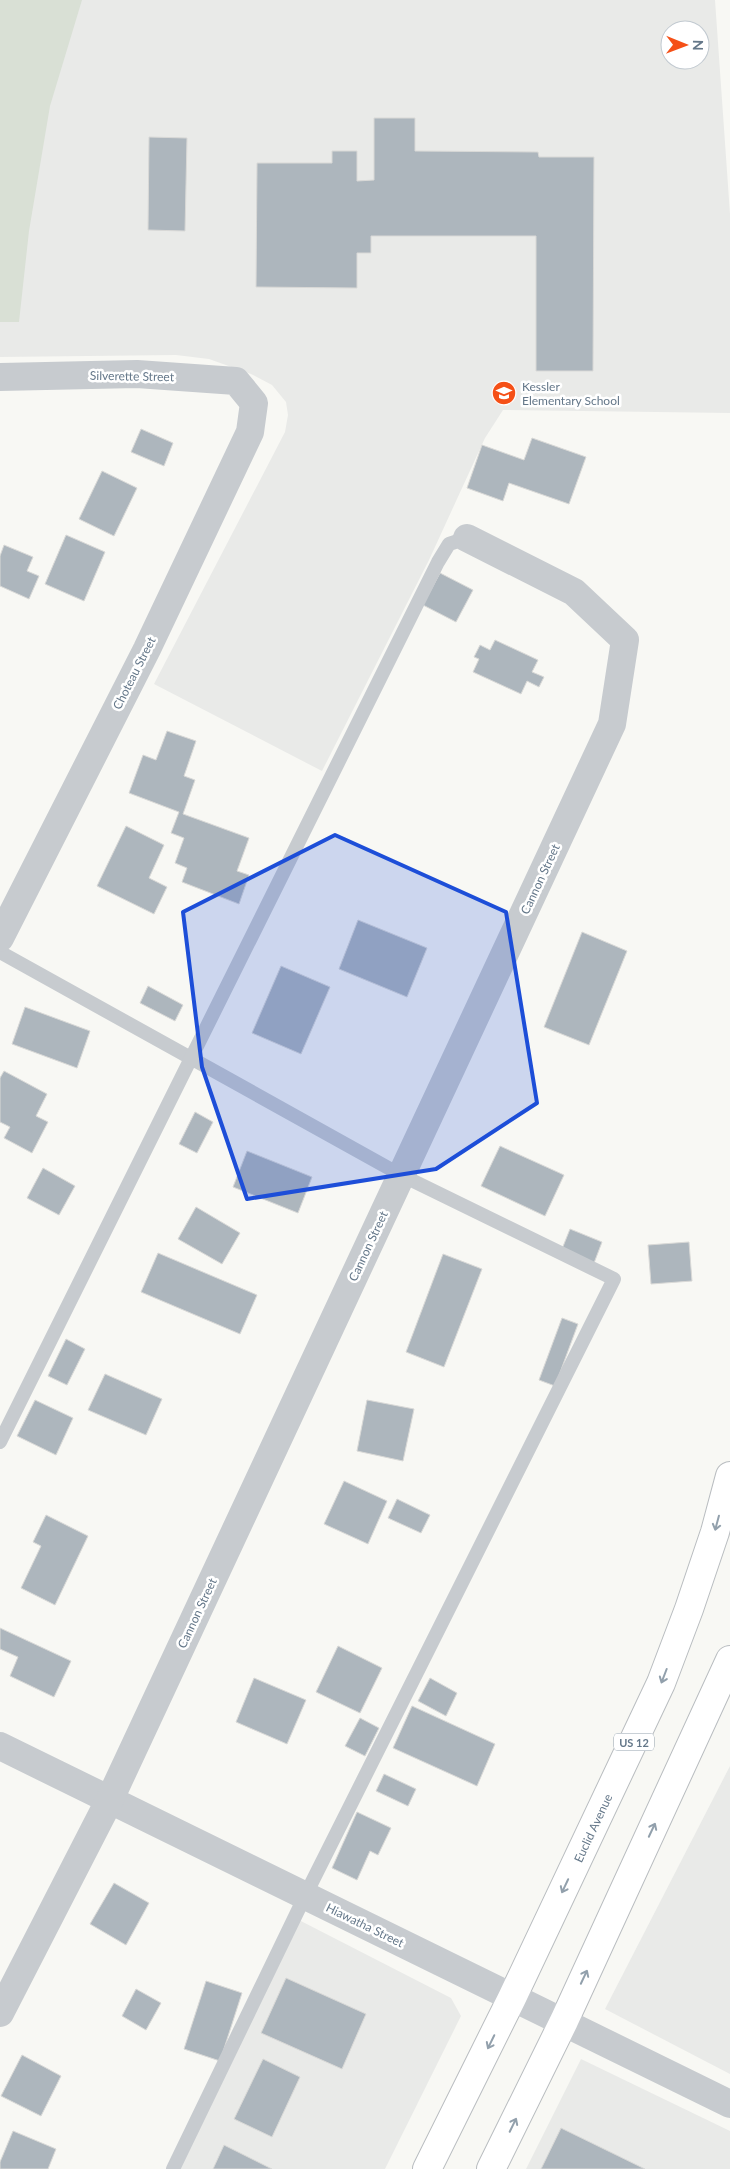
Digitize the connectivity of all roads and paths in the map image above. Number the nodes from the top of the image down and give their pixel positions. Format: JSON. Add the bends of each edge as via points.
{"nodes":[{"id":1,"x":0,"y":377,"type":"edge"},
{"id":2,"x":254,"y":403,"type":"joint"},
{"id":3,"x":467,"y":538,"type":"joint"},
{"id":4,"x":0,"y":938,"type":"edge"},
{"id":5,"x":0,"y":952,"type":"edge"},
{"id":6,"x":191,"y":1056,"type":"junction"},
{"id":7,"x":401,"y":1175,"type":"junction"},
{"id":8,"x":0,"y":1442,"type":"edge"},
{"id":9,"x":730,"y":1476,"type":"edge"},
{"id":10,"x":730,"y":1660,"type":"edge"},
{"id":11,"x":0,"y":1746,"type":"edge"},
{"id":12,"x":110,"y":1799,"type":"junction"},
{"id":13,"x":305,"y":1896,"type":"junction"},
{"id":14,"x":512,"y":1998,"type":"junction"},
{"id":15,"x":0,"y":2013,"type":"edge"},
{"id":16,"x":564,"y":2022,"type":"junction"},
{"id":17,"x":730,"y":2104,"type":"edge"},
{"id":18,"x":173,"y":2169,"type":"edge"},
{"id":19,"x":428,"y":2169,"type":"edge"},
{"id":20,"x":491,"y":2169,"type":"edge"}],
"edges":[{"from":1,"to":2,"type":"street","name":"Silverette Street","via":[[137,374],[236,381]]},
{"from":2,"to":4,"type":"street","name":"Choteau Street","via":[[250,432],[147,649]]},
{"from":3,"to":6,"type":"lane","via":[[450,544],[438,562]]},
{"from":3,"to":7,"type":"street","name":"Cannon Street","via":[[574,592],[625,640],[612,724]]},
{"from":5,"to":6,"type":"lane"},
{"from":6,"to":7,"type":"lane"},
{"from":6,"to":8,"type":"lane"},
{"from":7,"to":12,"type":"street","name":"Cannon Street"},
{"from":7,"to":13,"type":"lane","via":[[614,1279]]},
{"from":9,"to":14,"type":"highway","name":"Euclid Avenue","number":"US 12","one_way":true,"via":[[690,1609],[661,1683]]},
{"from":16,"to":10,"type":"highway","one_way":true},
{"from":11,"to":12,"type":"street","name":"Hiawatha Street"},
{"from":12,"to":13,"type":"street","name":"Hiawatha Street"},
{"from":12,"to":15,"type":"street","name":"Cannon Street"},
{"from":13,"to":14,"type":"street","name":"Hiawatha Street"},
{"from":13,"to":18,"type":"lane"},
{"from":14,"to":16,"type":"street","name":"Hiawatha Street"},
{"from":14,"to":19,"type":"highway","name":"Euclid Avenue","number":"US 12","one_way":true},
{"from":16,"to":17,"type":"street","name":"Hiawatha Street"},
{"from":20,"to":16,"type":"highway","one_way":true}]}
